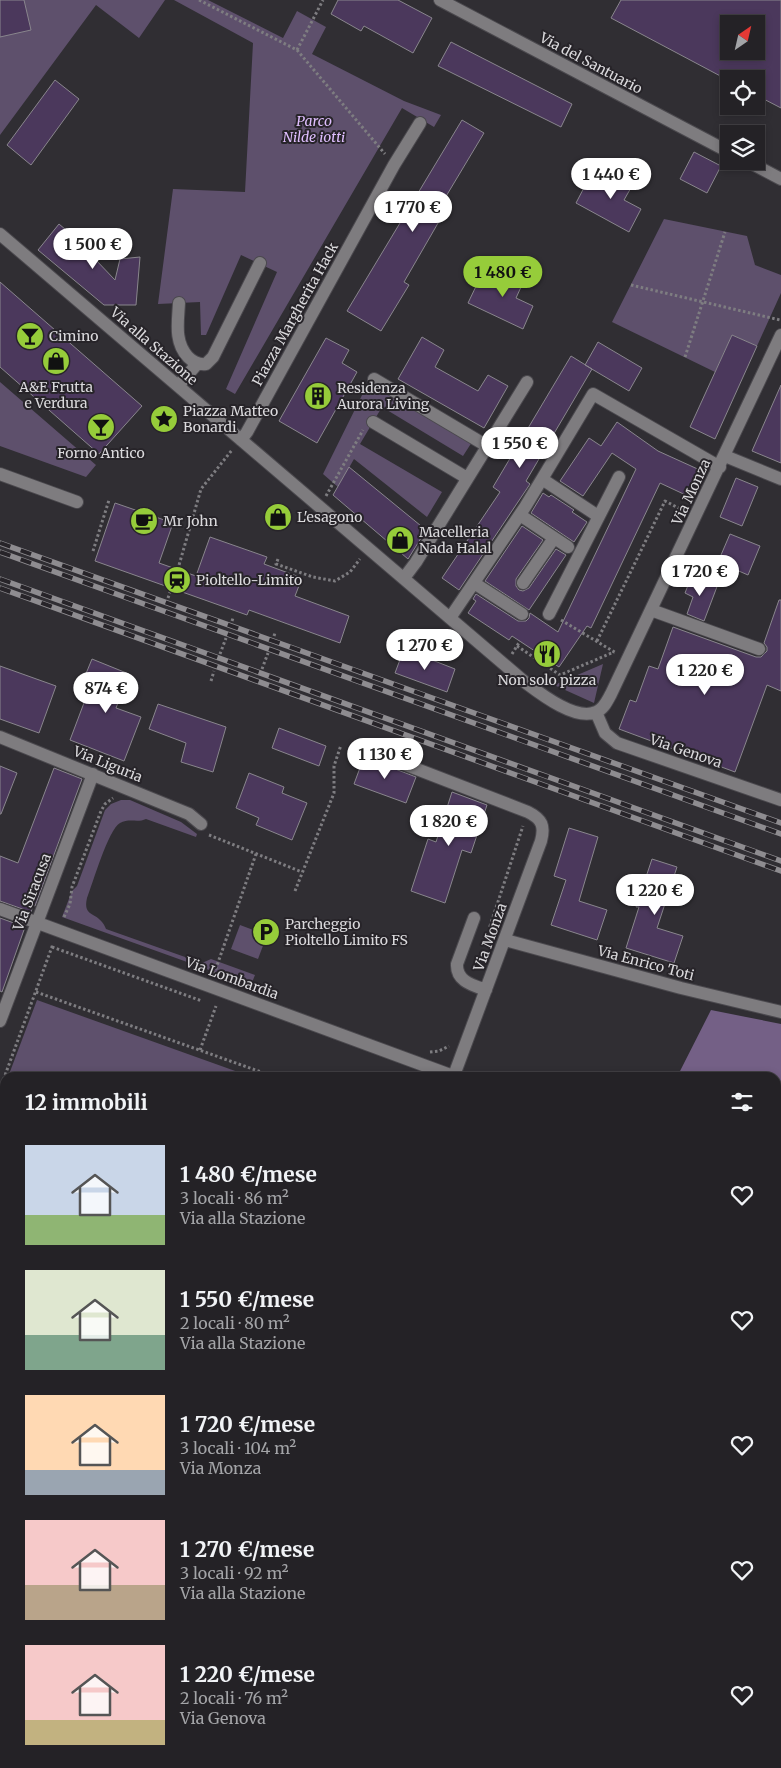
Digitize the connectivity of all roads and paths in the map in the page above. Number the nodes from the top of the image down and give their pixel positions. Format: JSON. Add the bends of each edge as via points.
{"nodes":[{"id":1,"x":199,"y":0,"type":"edge"},
{"id":2,"x":323,"y":0,"type":"edge"},
{"id":3,"x":440,"y":0,"type":"edge"},
{"id":4,"x":297,"y":50,"type":"junction"},
{"id":5,"x":420,"y":123,"type":"dead end"},
{"id":6,"x":720,"y":147,"type":"edge"},
{"id":7,"x":394,"y":165,"type":"junction"},
{"id":8,"x":764,"y":170,"type":"edge"},
{"id":9,"x":781,"y":179,"type":"edge"},
{"id":10,"x":724,"y":232,"type":"dead end"},
{"id":11,"x":0,"y":234,"type":"edge"},
{"id":12,"x":260,"y":263,"type":"dead end"},
{"id":13,"x":631,"y":285,"type":"dead end"},
{"id":14,"x":703,"y":302,"type":"junction"},
{"id":15,"x":179,"y":303,"type":"dead end"},
{"id":16,"x":781,"y":320,"type":"edge"},
{"id":17,"x":781,"y":335,"type":"edge"},
{"id":18,"x":686,"y":357,"type":"dead end"},
{"id":19,"x":197,"y":364,"type":"junction"},
{"id":20,"x":374,"y":379,"type":"dead end"},
{"id":21,"x":527,"y":382,"type":"dead end"},
{"id":22,"x":178,"y":386,"type":"junction"},
{"id":23,"x":372,"y":422,"type":"joint"},
{"id":24,"x":241,"y":440,"type":"junction"},
{"id":25,"x":487,"y":446,"type":"junction"},
{"id":26,"x":722,"y":461,"type":"junction"},
{"id":27,"x":0,"y":474,"type":"edge"},
{"id":28,"x":619,"y":477,"type":"dead end"},
{"id":29,"x":468,"y":478,"type":"junction"},
{"id":30,"x":542,"y":479,"type":"junction"},
{"id":31,"x":781,"y":479,"type":"edge"},
{"id":32,"x":109,"y":500,"type":"dead end"},
{"id":33,"x":77,"y":502,"type":"dead end"},
{"id":34,"x":320,"y":507,"type":"junction"},
{"id":35,"x":523,"y":511,"type":"junction"},
{"id":36,"x":598,"y":516,"type":"junction"},
{"id":37,"x":696,"y":516,"type":"junction"},
{"id":38,"x":554,"y":538,"type":"junction"},
{"id":39,"x":568,"y":547,"type":"dead end"},
{"id":40,"x":368,"y":548,"type":"junction"},
{"id":41,"x":93,"y":551,"type":"dead end"},
{"id":42,"x":278,"y":559,"type":"dead end"},
{"id":43,"x":404,"y":578,"type":"junction"},
{"id":44,"x":474,"y":582,"type":"junction"},
{"id":45,"x":523,"y":583,"type":"dead end"},
{"id":46,"x":168,"y":598,"type":"dead end"},
{"id":47,"x":651,"y":610,"type":"junction"},
{"id":48,"x":522,"y":614,"type":"dead end"},
{"id":49,"x":550,"y":614,"type":"joint"},
{"id":50,"x":450,"y":618,"type":"junction"},
{"id":51,"x":226,"y":638,"type":"dead end"},
{"id":52,"x":597,"y":641,"type":"junction"},
{"id":53,"x":517,"y":646,"type":"dead end"},
{"id":54,"x":760,"y":649,"type":"dead end"},
{"id":55,"x":615,"y":652,"type":"junction"},
{"id":56,"x":268,"y":653,"type":"dead end"},
{"id":57,"x":220,"y":654,"type":"dead end"},
{"id":58,"x":627,"y":659,"type":"junction"},
{"id":59,"x":262,"y":669,"type":"dead end"},
{"id":60,"x":214,"y":670,"type":"dead end"},
{"id":61,"x":211,"y":680,"type":"dead end"},
{"id":62,"x":596,"y":712,"type":"junction"},
{"id":63,"x":0,"y":737,"type":"edge"},
{"id":64,"x":341,"y":746,"type":"dead end"},
{"id":65,"x":370,"y":751,"type":"dead end"},
{"id":66,"x":93,"y":774,"type":"junction"},
{"id":67,"x":119,"y":796,"type":"dead end"},
{"id":68,"x":781,"y":800,"type":"edge"},
{"id":69,"x":528,"y":812,"type":"junction"},
{"id":70,"x":204,"y":829,"type":"joint"},
{"id":71,"x":256,"y":854,"type":"junction"},
{"id":72,"x":302,"y":872,"type":"junction"},
{"id":73,"x":295,"y":891,"type":"dead end"},
{"id":74,"x":0,"y":909,"type":"edge"},
{"id":75,"x":474,"y":918,"type":"dead end"},
{"id":76,"x":36,"y":922,"type":"junction"},
{"id":77,"x":60,"y":926,"type":"junction"},
{"id":78,"x":495,"y":928,"type":"dead end"},
{"id":79,"x":505,"y":940,"type":"junction"},
{"id":80,"x":209,"y":986,"type":"junction"},
{"id":81,"x":486,"y":990,"type":"junction"},
{"id":82,"x":36,"y":992,"type":"junction"},
{"id":83,"x":204,"y":1002,"type":"dead end"},
{"id":84,"x":216,"y":1006,"type":"dead end"},
{"id":85,"x":781,"y":1012,"type":"edge"},
{"id":86,"x":0,"y":1021,"type":"edge"},
{"id":87,"x":200,"y":1050,"type":"junction"},
{"id":88,"x":6,"y":1072,"type":"edge"},
{"id":89,"x":261,"y":1072,"type":"edge"},
{"id":90,"x":440,"y":1072,"type":"edge"},
{"id":91,"x":455,"y":1072,"type":"edge"}],
"edges":[{"from":1,"to":4,"type":"path"},
{"from":2,"to":4,"type":"path"},
{"from":3,"to":6,"type":"street","name":"Via del Santuario"},
{"from":4,"to":7,"type":"path"},
{"from":5,"to":7,"type":"street","name":"Piazza Margherita Hack"},
{"from":7,"to":24,"type":"street","name":"Piazza Margherita Hack"},
{"from":8,"to":9,"type":"street"},
{"from":10,"to":14,"type":"path"},
{"from":11,"to":22,"type":"street","name":"Via alla Stazione"},
{"from":12,"to":19,"type":"street","via":[[213,357],[206,364]]},
{"from":13,"to":14,"type":"path"},
{"from":14,"to":16,"type":"path"},
{"from":14,"to":18,"type":"path"},
{"from":15,"to":19,"type":"street","via":[[179,343],[185,354]]},
{"from":17,"to":26,"type":"street","name":"Via Monza"},
{"from":19,"to":22,"type":"street"},
{"from":20,"to":25,"type":"street"},
{"from":21,"to":25,"type":"street"},
{"from":22,"to":24,"type":"street","name":"Via alla Stazione"},
{"from":23,"to":29,"type":"street"},
{"from":23,"to":34,"type":"path","via":[[368,420]]},
{"from":24,"to":34,"type":"street","name":"Via alla Stazione"},
{"from":24,"to":46,"type":"path","via":[[202,489]]},
{"from":25,"to":29,"type":"street"},
{"from":26,"to":30,"type":"street","via":[[593,394]]},
{"from":26,"to":31,"type":"street"},
{"from":26,"to":37,"type":"street","name":"Via Monza"},
{"from":27,"to":33,"type":"street"},
{"from":28,"to":36,"type":"street"},
{"from":29,"to":43,"type":"street"},
{"from":30,"to":35,"type":"street"},
{"from":30,"to":36,"type":"street"},
{"from":32,"to":41,"type":"path"},
{"from":34,"to":40,"type":"street","name":"Via alla Stazione"},
{"from":35,"to":38,"type":"street"},
{"from":35,"to":44,"type":"street"},
{"from":36,"to":49,"type":"street"},
{"from":37,"to":47,"type":"street","name":"Via Monza"},
{"from":37,"to":52,"type":"path","via":[[665,501]]},
{"from":38,"to":39,"type":"street"},
{"from":38,"to":45,"type":"street"},
{"from":40,"to":42,"type":"path","via":[[350,572],[335,581],[276,564]]},
{"from":40,"to":43,"type":"street","name":"Via alla Stazione"},
{"from":43,"to":50,"type":"street","name":"Via alla Stazione"},
{"from":44,"to":48,"type":"street"},
{"from":44,"to":50,"type":"street"},
{"from":47,"to":54,"type":"street"},
{"from":47,"to":58,"type":"street","name":"Via Monza"},
{"from":49,"to":52,"type":"path"},
{"from":50,"to":62,"type":"street","name":"Via alla Stazione","via":[[546,697],[576,712]]},
{"from":51,"to":57,"type":"path"},
{"from":52,"to":55,"type":"path"},
{"from":53,"to":55,"type":"path","via":[[560,675]]},
{"from":55,"to":58,"type":"path"},
{"from":56,"to":59,"type":"path"},
{"from":58,"to":62,"type":"street","name":"Via Monza","via":[[602,709]]},
{"from":60,"to":61,"type":"path"},
{"from":62,"to":68,"type":"street","name":"Via Genova","via":[[605,734],[617,743]]},
{"from":63,"to":66,"type":"street","name":"Via Liguria"},
{"from":64,"to":72,"type":"path","via":[[334,766],[334,793]]},
{"from":65,"to":69,"type":"street"},
{"from":66,"to":70,"type":"street","name":"Via Liguria","via":[[189,814]]},
{"from":66,"to":76,"type":"street","name":"Via Siracusa"},
{"from":67,"to":77,"type":"path","via":[[110,799],[100,811]]},
{"from":69,"to":78,"type":"path","via":[[490,926]]},
{"from":69,"to":79,"type":"street","name":"Via Monza","via":[[540,820],[544,833]]},
{"from":70,"to":71,"type":"path"},
{"from":71,"to":72,"type":"path"},
{"from":71,"to":80,"type":"path"},
{"from":72,"to":73,"type":"path"},
{"from":74,"to":76,"type":"street","name":"Via Lombardia"},
{"from":75,"to":81,"type":"street","via":[[457,970],[462,980]]},
{"from":76,"to":77,"type":"street","name":"Via Lombardia"},
{"from":76,"to":86,"type":"street","name":"Via Siracusa"},
{"from":77,"to":80,"type":"street","name":"Via Lombardia"},
{"from":77,"to":82,"type":"path"},
{"from":79,"to":81,"type":"street","name":"Via Monza"},
{"from":79,"to":85,"type":"street","name":"Via Enrico Toti"},
{"from":80,"to":83,"type":"path"},
{"from":80,"to":90,"type":"street","name":"Via Lombardia"},
{"from":81,"to":91,"type":"street","name":"Via Monza"},
{"from":82,"to":87,"type":"path"},
{"from":82,"to":88,"type":"path"},
{"from":84,"to":87,"type":"path"},
{"from":87,"to":89,"type":"path"}]}
